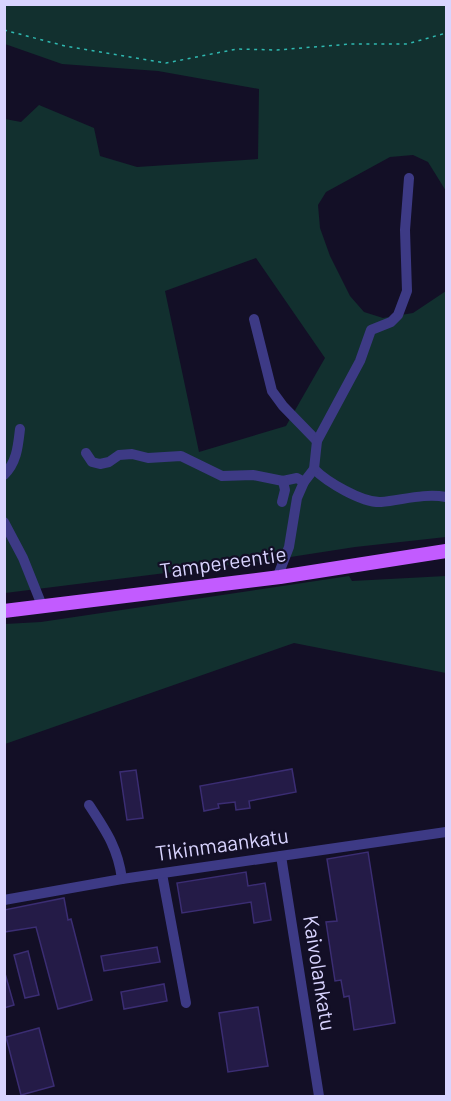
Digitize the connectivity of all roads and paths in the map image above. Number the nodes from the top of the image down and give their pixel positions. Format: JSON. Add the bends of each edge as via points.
{"nodes":[{"id":1,"x":4,"y":30,"type":"edge"},
{"id":2,"x":447,"y":33,"type":"edge"},
{"id":3,"x":409,"y":178,"type":"dead end"},
{"id":4,"x":254,"y":319,"type":"dead end"},
{"id":5,"x":20,"y":429,"type":"dead end"},
{"id":6,"x":317,"y":441,"type":"junction"},
{"id":7,"x":86,"y":453,"type":"dead end"},
{"id":8,"x":314,"y":469,"type":"junction"},
{"id":9,"x":4,"y":475,"type":"edge"},
{"id":10,"x":283,"y":481,"type":"junction"},
{"id":11,"x":304,"y":482,"type":"junction"},
{"id":12,"x":447,"y":497,"type":"edge"},
{"id":13,"x":282,"y":502,"type":"dead end"},
{"id":14,"x":4,"y":522,"type":"edge"},
{"id":15,"x":447,"y":551,"type":"edge"},
{"id":16,"x":277,"y":578,"type":"junction"},
{"id":17,"x":43,"y":608,"type":"junction"},
{"id":18,"x":4,"y":611,"type":"edge"},
{"id":19,"x":89,"y":805,"type":"dead end"},
{"id":20,"x":447,"y":832,"type":"edge"},
{"id":21,"x":281,"y":856,"type":"junction"},
{"id":22,"x":162,"y":874,"type":"junction"},
{"id":23,"x":122,"y":879,"type":"junction"},
{"id":24,"x":4,"y":900,"type":"edge"},
{"id":25,"x":186,"y":1003,"type":"dead end"},
{"id":26,"x":319,"y":1096,"type":"edge"}],
"edges":[{"from":1,"to":2,"type":"path","via":[[65,46],[166,63],[237,49],[407,44]]},
{"from":3,"to":6,"type":"street","via":[[405,230],[407,291],[398,315],[371,330],[360,361]]},
{"from":4,"to":6,"type":"street","via":[[272,392]]},
{"from":5,"to":9,"type":"street","via":[[18,452]]},
{"from":6,"to":8,"type":"street"},
{"from":7,"to":10,"type":"street","via":[[92,462],[100,464],[119,455],[161,459],[181,456],[222,476],[253,475]]},
{"from":8,"to":11,"type":"street"},
{"from":8,"to":12,"type":"street","via":[[368,502],[431,494]]},
{"from":10,"to":11,"type":"street","via":[[297,478]]},
{"from":10,"to":13,"type":"street"},
{"from":11,"to":16,"type":"street","via":[[297,498],[289,547]]},
{"from":14,"to":17,"type":"street"},
{"from":15,"to":16,"type":"main road","name":"Tampereentie"},
{"from":16,"to":17,"type":"main road","name":"Tampereentie"},
{"from":17,"to":18,"type":"main road","name":"Tampereentie"},
{"from":19,"to":23,"type":"street","via":[[112,841]]},
{"from":20,"to":21,"type":"street","name":"Tikinmaankatu"},
{"from":21,"to":22,"type":"street","name":"Tikinmaankatu"},
{"from":21,"to":26,"type":"street","name":"Kaivolankatu"},
{"from":22,"to":23,"type":"street","name":"Tikinmaankatu"},
{"from":22,"to":25,"type":"street"},
{"from":23,"to":24,"type":"street","name":"Tikinmaankatu"}]}
